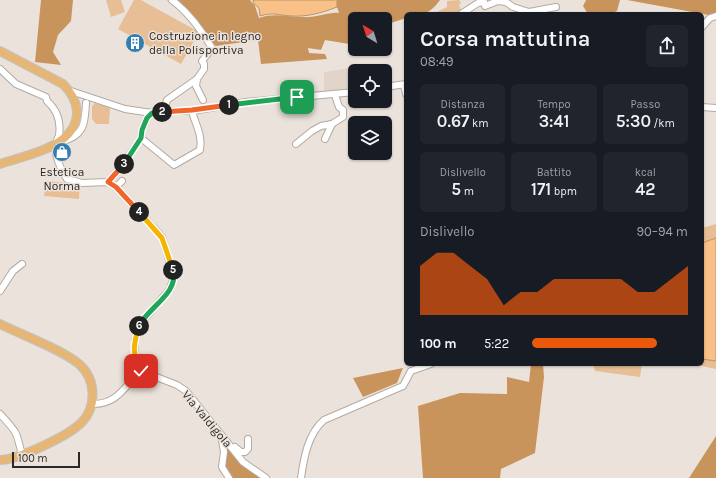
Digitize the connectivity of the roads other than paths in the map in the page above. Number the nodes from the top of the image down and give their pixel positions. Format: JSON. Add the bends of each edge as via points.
{"nodes":[{"id":1,"x":172,"y":0,"type":"edge"},
{"id":2,"x":485,"y":3,"type":"edge"},
{"id":3,"x":556,"y":7,"type":"dead end"},
{"id":4,"x":464,"y":12,"type":"edge"},
{"id":5,"x":530,"y":12,"type":"edge"},
{"id":6,"x":537,"y":12,"type":"edge"},
{"id":7,"x":716,"y":16,"type":"edge"},
{"id":8,"x":704,"y":24,"type":"edge"},
{"id":9,"x":0,"y":50,"type":"edge"},
{"id":10,"x":0,"y":69,"type":"edge"},
{"id":11,"x":197,"y":79,"type":"junction"},
{"id":12,"x":404,"y":85,"type":"edge"},
{"id":13,"x":392,"y":86,"type":"edge"},
{"id":14,"x":70,"y":91,"type":"junction"},
{"id":15,"x":348,"y":93,"type":"edge"},
{"id":16,"x":335,"y":95,"type":"junction"},
{"id":17,"x":94,"y":98,"type":"junction"},
{"id":18,"x":86,"y":103,"type":"junction"},
{"id":19,"x":76,"y":104,"type":"junction"},
{"id":20,"x":204,"y":105,"type":"junction"},
{"id":21,"x":704,"y":107,"type":"edge"},
{"id":22,"x":716,"y":108,"type":"edge"},
{"id":23,"x":192,"y":110,"type":"junction"},
{"id":24,"x":164,"y":111,"type":"junction"},
{"id":25,"x":152,"y":113,"type":"junction"},
{"id":26,"x":332,"y":124,"type":"junction"},
{"id":27,"x":141,"y":138,"type":"junction"},
{"id":28,"x":325,"y":139,"type":"dead end"},
{"id":29,"x":57,"y":144,"type":"junction"},
{"id":30,"x":296,"y":144,"type":"dead end"},
{"id":31,"x":0,"y":164,"type":"edge"},
{"id":32,"x":122,"y":181,"type":"dead end"},
{"id":33,"x":108,"y":182,"type":"junction"},
{"id":34,"x":116,"y":187,"type":"junction"},
{"id":35,"x":22,"y":264,"type":"dead end"},
{"id":36,"x":0,"y":291,"type":"edge"},
{"id":37,"x":0,"y":324,"type":"edge"},
{"id":38,"x":425,"y":366,"type":"edge"},
{"id":39,"x":141,"y":371,"type":"junction"},
{"id":40,"x":92,"y":404,"type":"junction"},
{"id":41,"x":0,"y":414,"type":"edge"},
{"id":42,"x":221,"y":435,"type":"junction"},
{"id":43,"x":248,"y":439,"type":"dead end"},
{"id":44,"x":22,"y":456,"type":"junction"},
{"id":45,"x":0,"y":460,"type":"edge"},
{"id":46,"x":229,"y":478,"type":"edge"},
{"id":47,"x":266,"y":478,"type":"edge"},
{"id":48,"x":301,"y":478,"type":"edge"}],
"edges":[{"from":1,"to":11,"type":"street","via":[[181,7],[212,48],[202,60],[204,69]]},
{"from":2,"to":4,"type":"street","via":[[478,3]]},
{"from":2,"to":5,"type":"street","via":[[506,2]]},
{"from":3,"to":6,"type":"street"},
{"from":7,"to":8,"type":"street"},
{"from":9,"to":14,"type":"main road","via":[[55,79]]},
{"from":10,"to":29,"type":"street","via":[[16,84],[46,97],[54,107],[59,120]]},
{"from":11,"to":20,"type":"street","via":[[196,86]]},
{"from":11,"to":24,"type":"street","via":[[167,100]]},
{"from":12,"to":13,"type":"street"},
{"from":14,"to":17,"type":"street"},
{"from":14,"to":19,"type":"main road"},
{"from":15,"to":16,"type":"street"},
{"from":16,"to":20,"type":"street"},
{"from":16,"to":26,"type":"street","via":[[339,107],[344,110],[344,115]]},
{"from":17,"to":18,"type":"street"},
{"from":17,"to":25,"type":"street"},
{"from":18,"to":19,"type":"street"},
{"from":18,"to":29,"type":"street","via":[[85,123],[82,129],[70,140]]},
{"from":19,"to":29,"type":"main road","via":[[77,116],[73,128]]},
{"from":20,"to":23,"type":"street"},
{"from":21,"to":22,"type":"street"},
{"from":23,"to":24,"type":"street"},
{"from":23,"to":27,"type":"street","via":[[201,135],[200,150],[174,165]]},
{"from":24,"to":25,"type":"street"},
{"from":25,"to":27,"type":"street","via":[[147,118]]},
{"from":26,"to":28,"type":"street"},
{"from":26,"to":30,"type":"street","via":[[321,126]]},
{"from":27,"to":33,"type":"street"},
{"from":29,"to":31,"type":"main road"},
{"from":29,"to":33,"type":"street","via":[[59,164],[67,179],[82,183]]},
{"from":32,"to":34,"type":"street"},
{"from":33,"to":34,"type":"street"},
{"from":34,"to":39,"type":"street","via":[[162,238],[174,276],[170,289],[140,324],[135,340],[134,359]]},
{"from":35,"to":36,"type":"street","via":[[13,271]]},
{"from":37,"to":40,"type":"main road","via":[[59,352],[79,365],[92,388]]},
{"from":38,"to":48,"type":"street","via":[[411,371],[403,386],[337,413],[317,426],[311,435],[303,460]]},
{"from":39,"to":40,"type":"street","via":[[117,396],[100,404]]},
{"from":39,"to":42,"type":"street","name":"Via Valdigola","via":[[186,391]]},
{"from":40,"to":44,"type":"main road","via":[[82,422],[73,429]]},
{"from":41,"to":44,"type":"street","via":[[18,434]]},
{"from":42,"to":43,"type":"street","via":[[241,452],[248,449]]},
{"from":42,"to":46,"type":"street","via":[[224,452],[222,467]]},
{"from":42,"to":47,"type":"street","name":"Via Valdigola","via":[[243,462]]},
{"from":44,"to":45,"type":"main road"}]}
